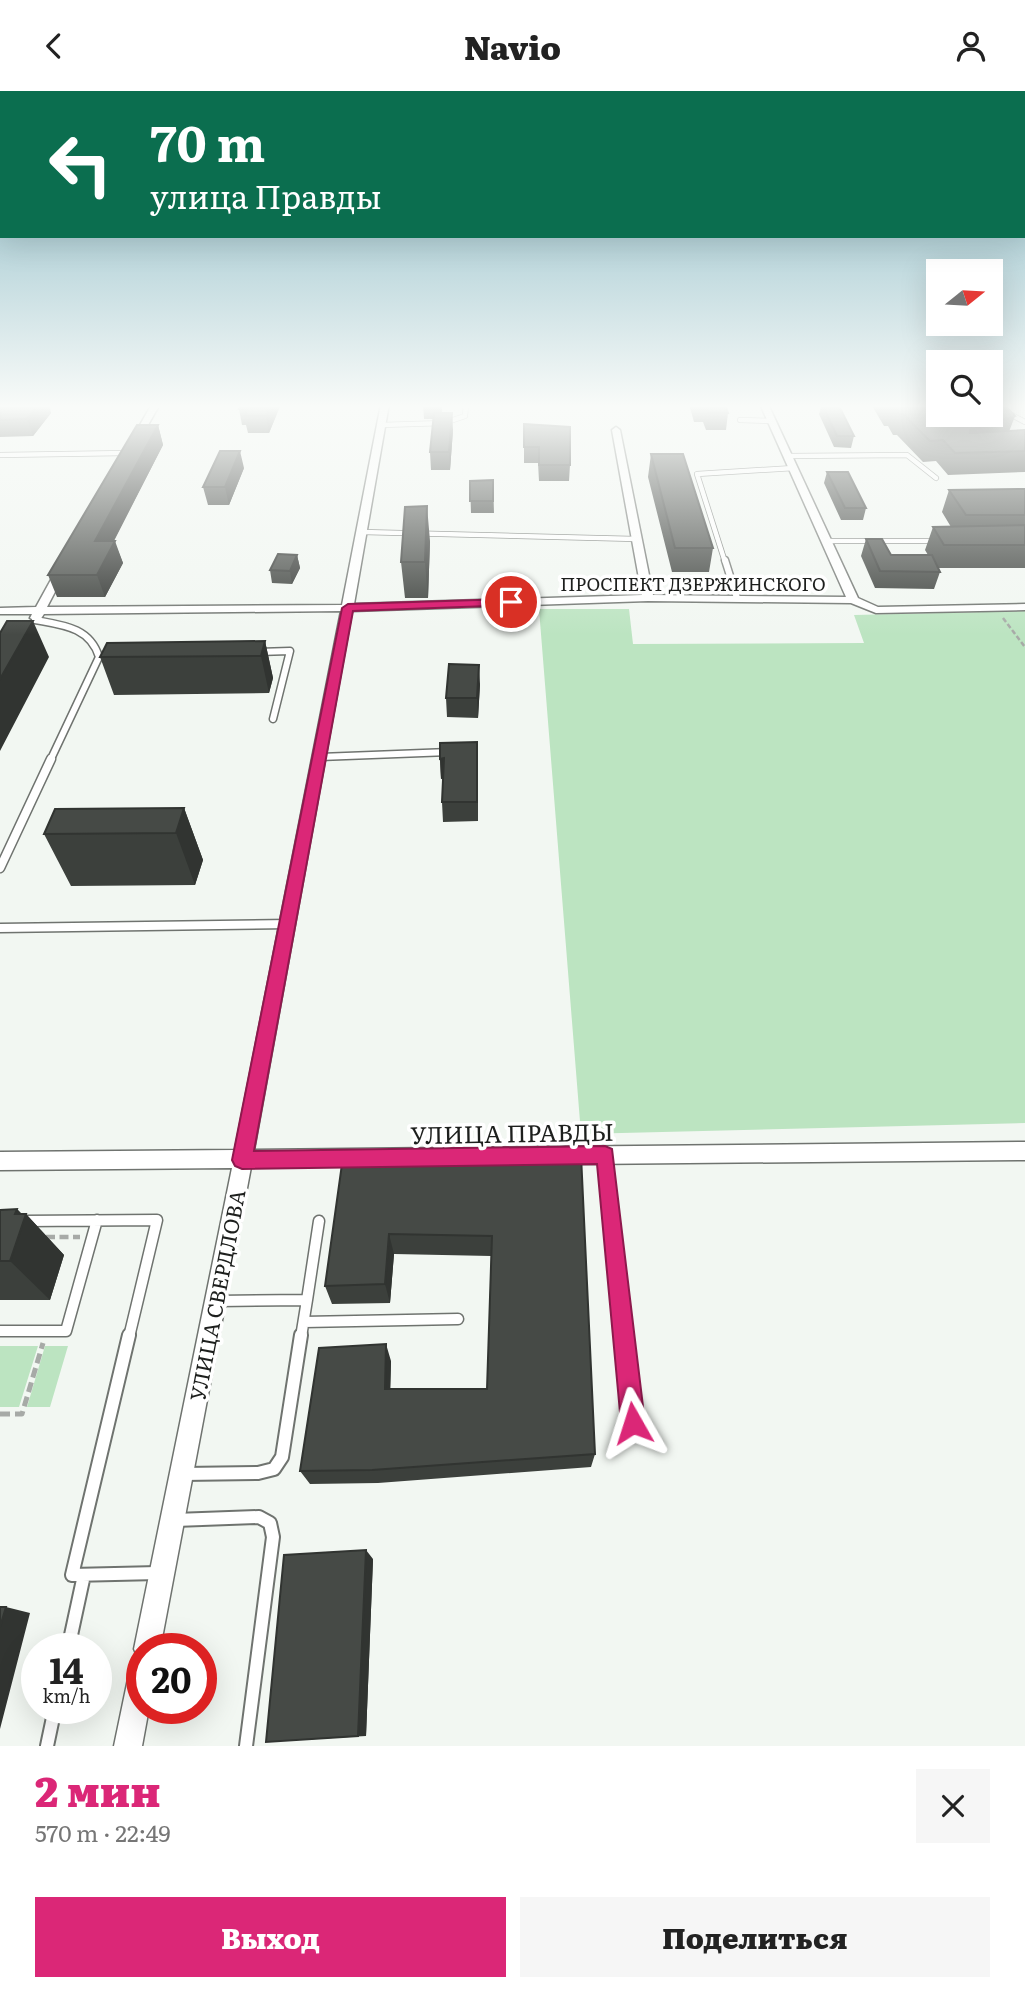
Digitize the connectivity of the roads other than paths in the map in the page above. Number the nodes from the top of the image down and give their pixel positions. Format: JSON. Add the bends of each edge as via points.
{"nodes":[{"id":1,"x":371,"y":481,"type":"edge"},
{"id":2,"x":625,"y":481,"type":"edge"},
{"id":3,"x":699,"y":481,"type":"edge"},
{"id":4,"x":800,"y":481,"type":"edge"},
{"id":5,"x":362,"y":532,"type":"junction"},
{"id":6,"x":636,"y":539,"type":"junction"},
{"id":7,"x":828,"y":541,"type":"junction"},
{"id":8,"x":946,"y":541,"type":"edge"},
{"id":9,"x":66,"y":562,"type":"edge"},
{"id":10,"x":648,"y":598,"type":"junction"},
{"id":11,"x":737,"y":598,"type":"junction"},
{"id":12,"x":853,"y":600,"type":"junction"},
{"id":13,"x":1025,"y":607,"type":"edge"},
{"id":14,"x":348,"y":608,"type":"junction"},
{"id":15,"x":0,"y":611,"type":"edge"},
{"id":16,"x":34,"y":620,"type":"junction"},
{"id":17,"x":15,"y":625,"type":"edge"},
{"id":18,"x":248,"y":652,"type":"edge"},
{"id":19,"x":98,"y":653,"type":"junction"},
{"id":20,"x":112,"y":653,"type":"edge"},
{"id":21,"x":273,"y":719,"type":"dead end"},
{"id":22,"x":452,"y":752,"type":"edge"},
{"id":23,"x":320,"y":757,"type":"junction"},
{"id":24,"x":0,"y":868,"type":"edge"},
{"id":25,"x":289,"y":924,"type":"junction"},
{"id":26,"x":0,"y":928,"type":"edge"},
{"id":27,"x":1025,"y":1151,"type":"edge"},
{"id":28,"x":605,"y":1155,"type":"junction"},
{"id":29,"x":242,"y":1160,"type":"junction"},
{"id":30,"x":0,"y":1161,"type":"edge"},
{"id":31,"x":97,"y":1220,"type":"junction"},
{"id":32,"x":12,"y":1221,"type":"edge"},
{"id":33,"x":319,"y":1221,"type":"dead end"},
{"id":34,"x":307,"y":1300,"type":"junction"},
{"id":35,"x":215,"y":1301,"type":"junction"},
{"id":36,"x":458,"y":1319,"type":"dead end"},
{"id":37,"x":304,"y":1322,"type":"junction"},
{"id":38,"x":0,"y":1331,"type":"edge"},
{"id":39,"x":633,"y":1423,"type":"dead end"},
{"id":40,"x":181,"y":1474,"type":"junction"},
{"id":41,"x":172,"y":1520,"type":"junction"},
{"id":42,"x":162,"y":1573,"type":"junction"},
{"id":43,"x":83,"y":1576,"type":"junction"},
{"id":44,"x":71,"y":1633,"type":"edge"},
{"id":45,"x":150,"y":1633,"type":"edge"},
{"id":46,"x":52,"y":1724,"type":"edge"},
{"id":47,"x":132,"y":1724,"type":"edge"},
{"id":48,"x":47,"y":1746,"type":"edge"},
{"id":49,"x":128,"y":1746,"type":"edge"},
{"id":50,"x":246,"y":1746,"type":"edge"}],
"edges":[{"from":1,"to":5,"type":"street","name":"УЛИЦА СВЕРДЛОВА"},
{"from":2,"to":6,"type":"street"},
{"from":3,"to":11,"type":"lane"},
{"from":4,"to":7,"type":"street"},
{"from":5,"to":6,"type":"lane"},
{"from":5,"to":14,"type":"street","name":"УЛИЦА СВЕРДЛОВА"},
{"from":6,"to":10,"type":"street"},
{"from":7,"to":8,"type":"lane"},
{"from":7,"to":12,"type":"street"},
{"from":9,"to":16,"type":"street"},
{"from":10,"to":11,"type":"street","name":"ПРОСПЕКТ ДЗЕРЖИНСКОГО"},
{"from":10,"to":14,"type":"street","name":"ПРОСПЕКТ ДЗЕРЖИНСКОГО"},
{"from":11,"to":12,"type":"street","name":"ПРОСПЕКТ ДЗЕРЖИНСКОГО"},
{"from":12,"to":13,"type":"street","name":"ПРОСПЕКТ ДЗЕРЖИНСКОГО","via":[[876,610]]},
{"from":14,"to":16,"type":"street","name":"ПРОСПЕКТ ДЗЕРЖИНСКОГО","via":[[66,610]]},
{"from":14,"to":23,"type":"street","name":"УЛИЦА СВЕРДЛОВА"},
{"from":15,"to":16,"type":"street","name":"ПРОСПЕКТ ДЗЕРЖИНСКОГО"},
{"from":16,"to":17,"type":"street","name":"ПРОСПЕКТ ДЗЕРЖИНСКОГО"},
{"from":16,"to":19,"type":"lane","via":[[89,634]]},
{"from":18,"to":21,"type":"lane","via":[[290,652]]},
{"from":19,"to":20,"type":"lane"},
{"from":19,"to":24,"type":"lane"},
{"from":22,"to":23,"type":"lane"},
{"from":23,"to":25,"type":"street","name":"УЛИЦА СВЕРДЛОВА"},
{"from":25,"to":26,"type":"lane"},
{"from":25,"to":29,"type":"street","name":"УЛИЦА СВЕРДЛОВА"},
{"from":27,"to":28,"type":"street","name":"УЛИЦА ПРАВДЫ"},
{"from":28,"to":29,"type":"street","name":"УЛИЦА ПРАВДЫ"},
{"from":28,"to":39,"type":"lane"},
{"from":29,"to":30,"type":"street","name":"УЛИЦА ПРАВДЫ"},
{"from":29,"to":35,"type":"street","name":"УЛИЦА СВЕРДЛОВА"},
{"from":31,"to":32,"type":"lane"},
{"from":31,"to":38,"type":"lane","via":[[66,1331]]},
{"from":31,"to":43,"type":"lane","via":[[157,1220],[72,1576]]},
{"from":33,"to":34,"type":"lane"},
{"from":34,"to":35,"type":"lane"},
{"from":34,"to":37,"type":"lane"},
{"from":35,"to":40,"type":"street","name":"УЛИЦА СВЕРДЛОВА"},
{"from":36,"to":37,"type":"lane"},
{"from":37,"to":40,"type":"lane","via":[[282,1457],[274,1469]]},
{"from":40,"to":41,"type":"street","name":"УЛИЦА СВЕРДЛОВА"},
{"from":41,"to":42,"type":"street","name":"УЛИЦА СВЕРДЛОВА"},
{"from":41,"to":50,"type":"lane","via":[[259,1517],[270,1523],[273,1537]]},
{"from":42,"to":43,"type":"lane"},
{"from":42,"to":45,"type":"street","name":"УЛИЦА СВЕРДЛОВА"},
{"from":43,"to":44,"type":"lane"},
{"from":46,"to":48,"type":"lane"},
{"from":47,"to":49,"type":"street"}]}
